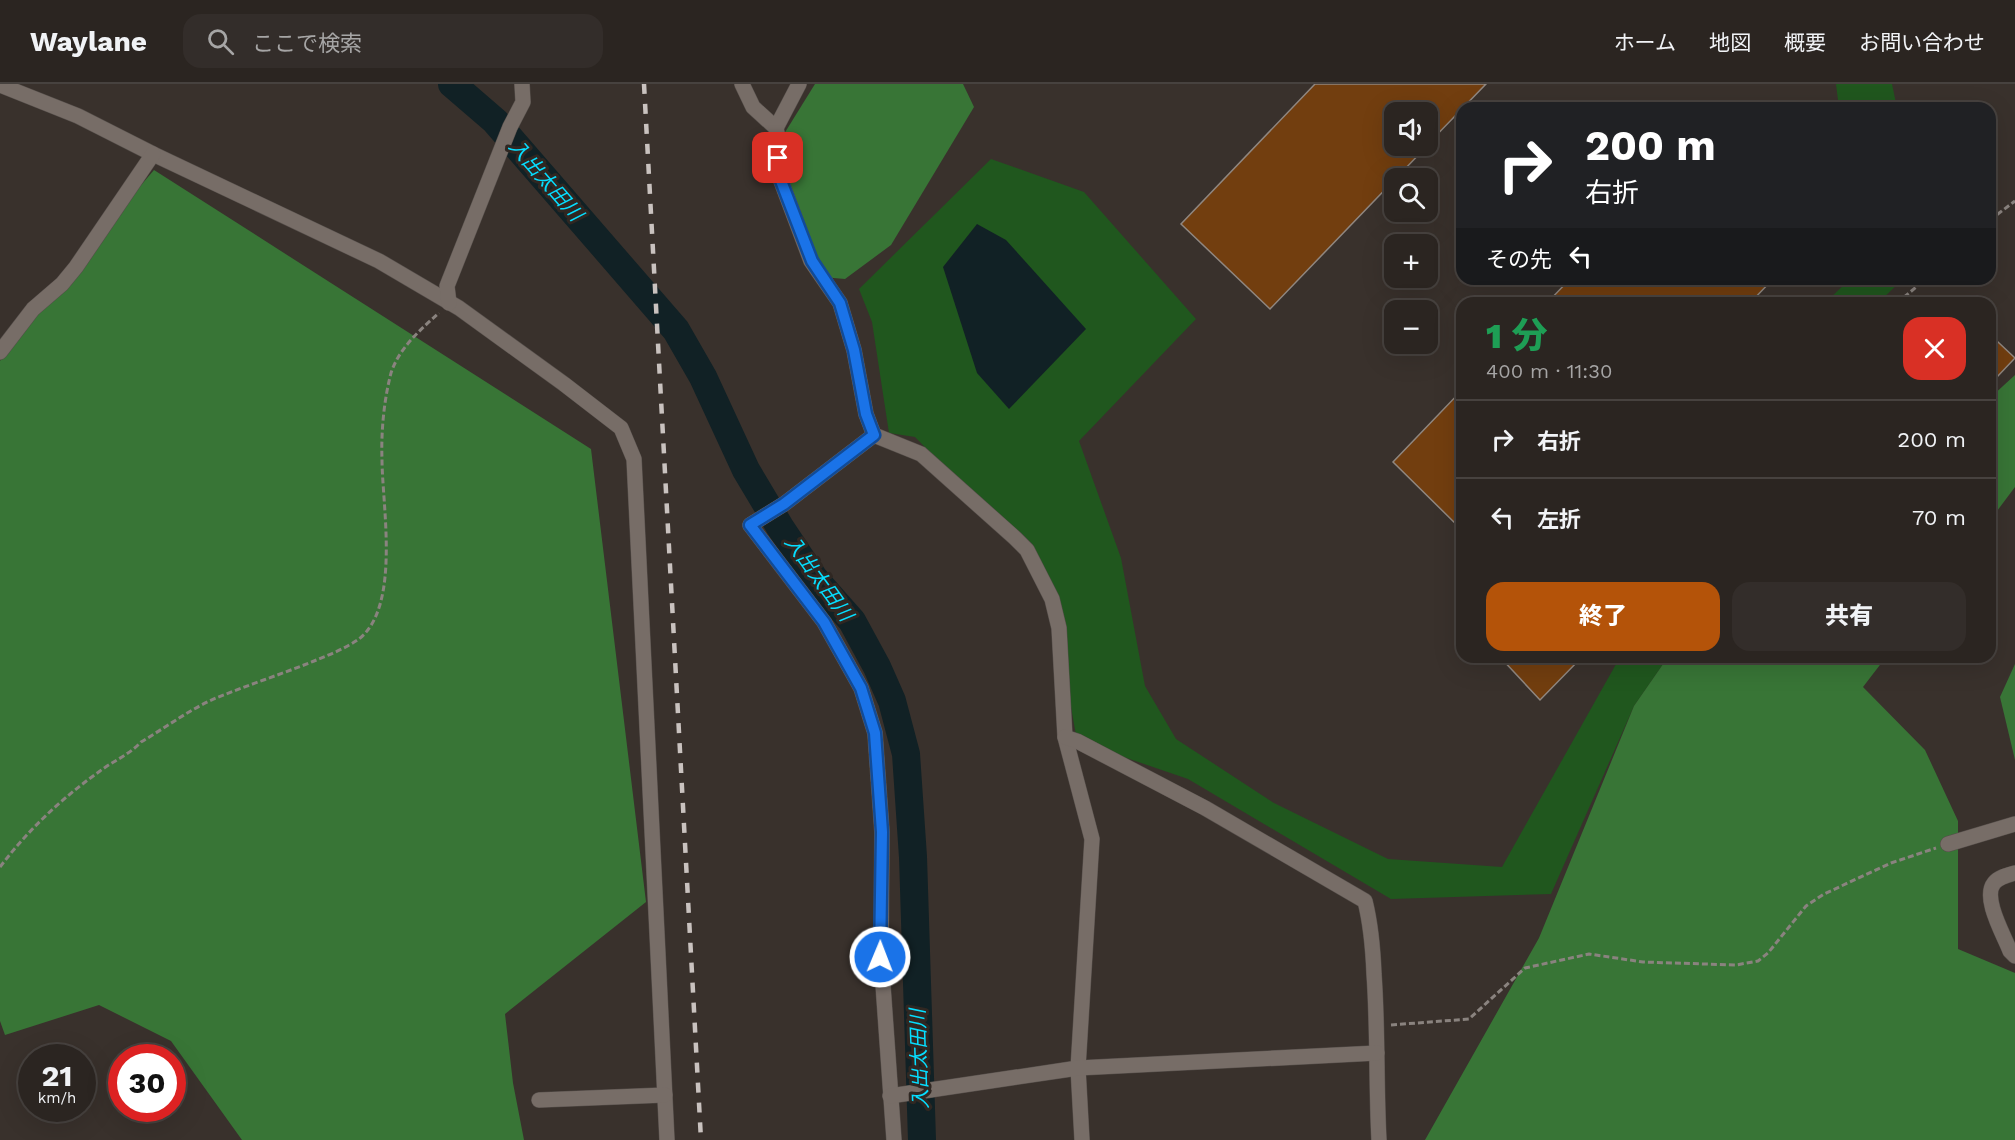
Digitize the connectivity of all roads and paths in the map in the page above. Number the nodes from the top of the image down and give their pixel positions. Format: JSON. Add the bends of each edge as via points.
{"nodes":[{"id":1,"x":522,"y":84,"type":"edge"},
{"id":2,"x":742,"y":84,"type":"edge"},
{"id":3,"x":799,"y":84,"type":"edge"},
{"id":4,"x":0,"y":85,"type":"edge"},
{"id":5,"x":776,"y":129,"type":"junction"},
{"id":6,"x":153,"y":154,"type":"junction"},
{"id":7,"x":2015,"y":201,"type":"edge"},
{"id":8,"x":1996,"y":215,"type":"edge"},
{"id":9,"x":1919,"y":285,"type":"edge"},
{"id":10,"x":1905,"y":297,"type":"edge"},
{"id":11,"x":449,"y":303,"type":"junction"},
{"id":12,"x":0,"y":352,"type":"edge"},
{"id":13,"x":874,"y":435,"type":"junction"},
{"id":14,"x":1065,"y":737,"type":"junction"},
{"id":15,"x":2015,"y":824,"type":"edge"},
{"id":16,"x":1948,"y":844,"type":"joint"},
{"id":17,"x":0,"y":867,"type":"edge"},
{"id":18,"x":2015,"y":873,"type":"edge"},
{"id":19,"x":2015,"y":956,"type":"edge"},
{"id":20,"x":1378,"y":1026,"type":"junction"},
{"id":21,"x":1377,"y":1053,"type":"junction"},
{"id":22,"x":1078,"y":1068,"type":"junction"},
{"id":23,"x":665,"y":1095,"type":"junction"},
{"id":24,"x":890,"y":1096,"type":"junction"},
{"id":25,"x":539,"y":1100,"type":"dead end"},
{"id":26,"x":667,"y":1140,"type":"edge"},
{"id":27,"x":894,"y":1140,"type":"edge"},
{"id":28,"x":1082,"y":1140,"type":"edge"},
{"id":29,"x":1380,"y":1140,"type":"edge"}],
"edges":[{"from":1,"to":11,"type":"street","via":[[523,102],[447,286]]},
{"from":2,"to":5,"type":"street","via":[[753,107]]},
{"from":3,"to":5,"type":"street"},
{"from":4,"to":6,"type":"street","via":[[78,116]]},
{"from":5,"to":13,"type":"street","via":[[778,173],[812,261],[840,303]]},
{"from":6,"to":11,"type":"street","via":[[379,261]]},
{"from":6,"to":12,"type":"street","via":[[76,267],[33,309]]},
{"from":7,"to":8,"type":"path"},
{"from":9,"to":10,"type":"path"},
{"from":11,"to":17,"type":"path","via":[[415,334],[392,371],[383,422],[386,577],[379,608],[367,630],[332,653],[214,699],[141,742],[48,813]]},
{"from":11,"to":23,"type":"street","via":[[621,428],[634,459]]},
{"from":13,"to":14,"type":"street","via":[[921,454],[1027,550],[1052,599],[1059,628]]},
{"from":13,"to":24,"type":"street","via":[[750,525],[824,622],[861,688],[875,733],[882,832],[880,957]]},
{"from":14,"to":20,"type":"street","via":[[1205,808],[1365,901],[1371,923]]},
{"from":14,"to":22,"type":"street","via":[[1092,839]]},
{"from":15,"to":16,"type":"street"},
{"from":16,"to":20,"type":"path","via":[[1891,863],[1824,894],[1806,906],[1758,962],[1643,962],[1589,954],[1526,968],[1469,1019]]},
{"from":18,"to":19,"type":"street","via":[[2001,877],[1989,893]]},
{"from":20,"to":21,"type":"street"},
{"from":21,"to":22,"type":"street"},
{"from":21,"to":29,"type":"street"},
{"from":22,"to":24,"type":"street"},
{"from":22,"to":28,"type":"street"},
{"from":23,"to":25,"type":"street"},
{"from":23,"to":26,"type":"street"},
{"from":24,"to":27,"type":"street"}]}
